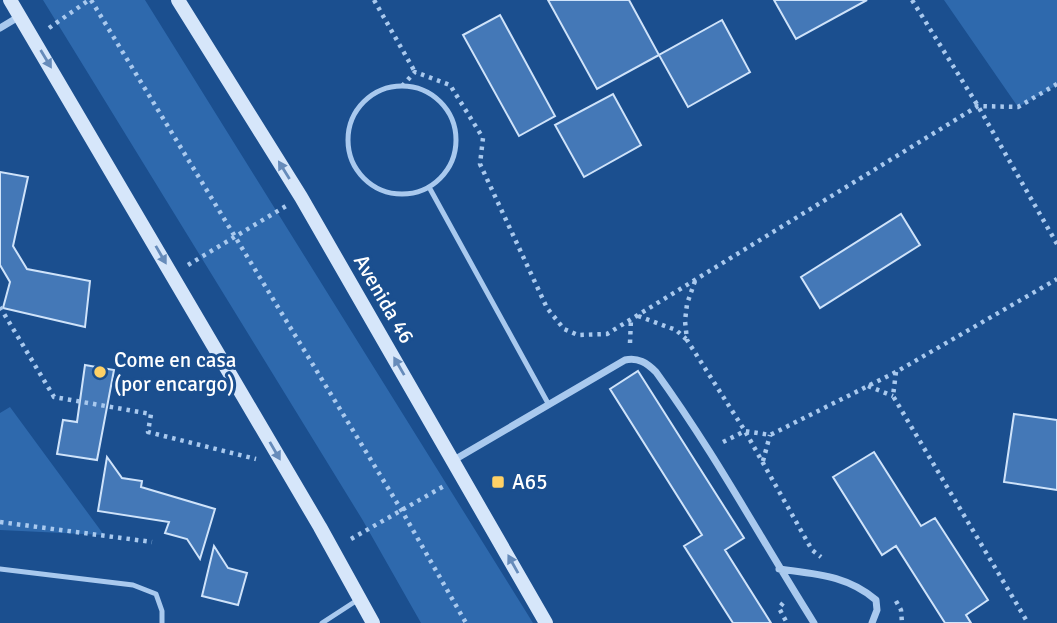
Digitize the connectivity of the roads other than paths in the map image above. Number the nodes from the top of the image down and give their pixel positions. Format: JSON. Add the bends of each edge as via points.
{"nodes":[{"id":1,"x":10,"y":0,"type":"edge"},
{"id":2,"x":178,"y":0,"type":"edge"},
{"id":3,"x":20,"y":16,"type":"junction"},
{"id":4,"x":0,"y":28,"type":"edge"},
{"id":5,"x":429,"y":187,"type":"junction"},
{"id":6,"x":549,"y":405,"type":"junction"},
{"id":7,"x":454,"y":460,"type":"junction"},
{"id":8,"x":0,"y":569,"type":"edge"},
{"id":9,"x":779,"y":569,"type":"junction"},
{"id":10,"x":359,"y":599,"type":"junction"},
{"id":11,"x":162,"y":623,"type":"edge"},
{"id":12,"x":322,"y":623,"type":"edge"},
{"id":13,"x":373,"y":623,"type":"edge"},
{"id":14,"x":546,"y":623,"type":"edge"},
{"id":15,"x":814,"y":623,"type":"edge"},
{"id":16,"x":872,"y":623,"type":"edge"}],
"edges":[{"from":1,"to":3,"type":"street"},
{"from":7,"to":2,"type":"street","name":"Avenida 46","one_way":true,"via":[[301,197]]},
{"from":3,"to":4,"type":"street"},
{"from":3,"to":10,"type":"street","one_way":true},
{"from":5,"to":5,"type":"lane","via":[[412,194],[394,194],[362,178],[352,163],[348,128],[368,98],[402,86],[435,97],[447,110],[456,144],[452,162]]},
{"from":5,"to":6,"type":"lane"},
{"from":6,"to":7,"type":"street"},
{"from":6,"to":9,"type":"street","via":[[625,360],[646,363],[710,449]]},
{"from":14,"to":7,"type":"street","name":"Avenida 46","one_way":true},
{"from":8,"to":11,"type":"lane","via":[[133,585],[156,594]]},
{"from":9,"to":15,"type":"street"},
{"from":9,"to":16,"type":"street","via":[[849,581],[876,600]]},
{"from":10,"to":12,"type":"lane"},
{"from":10,"to":13,"type":"street"}]}
